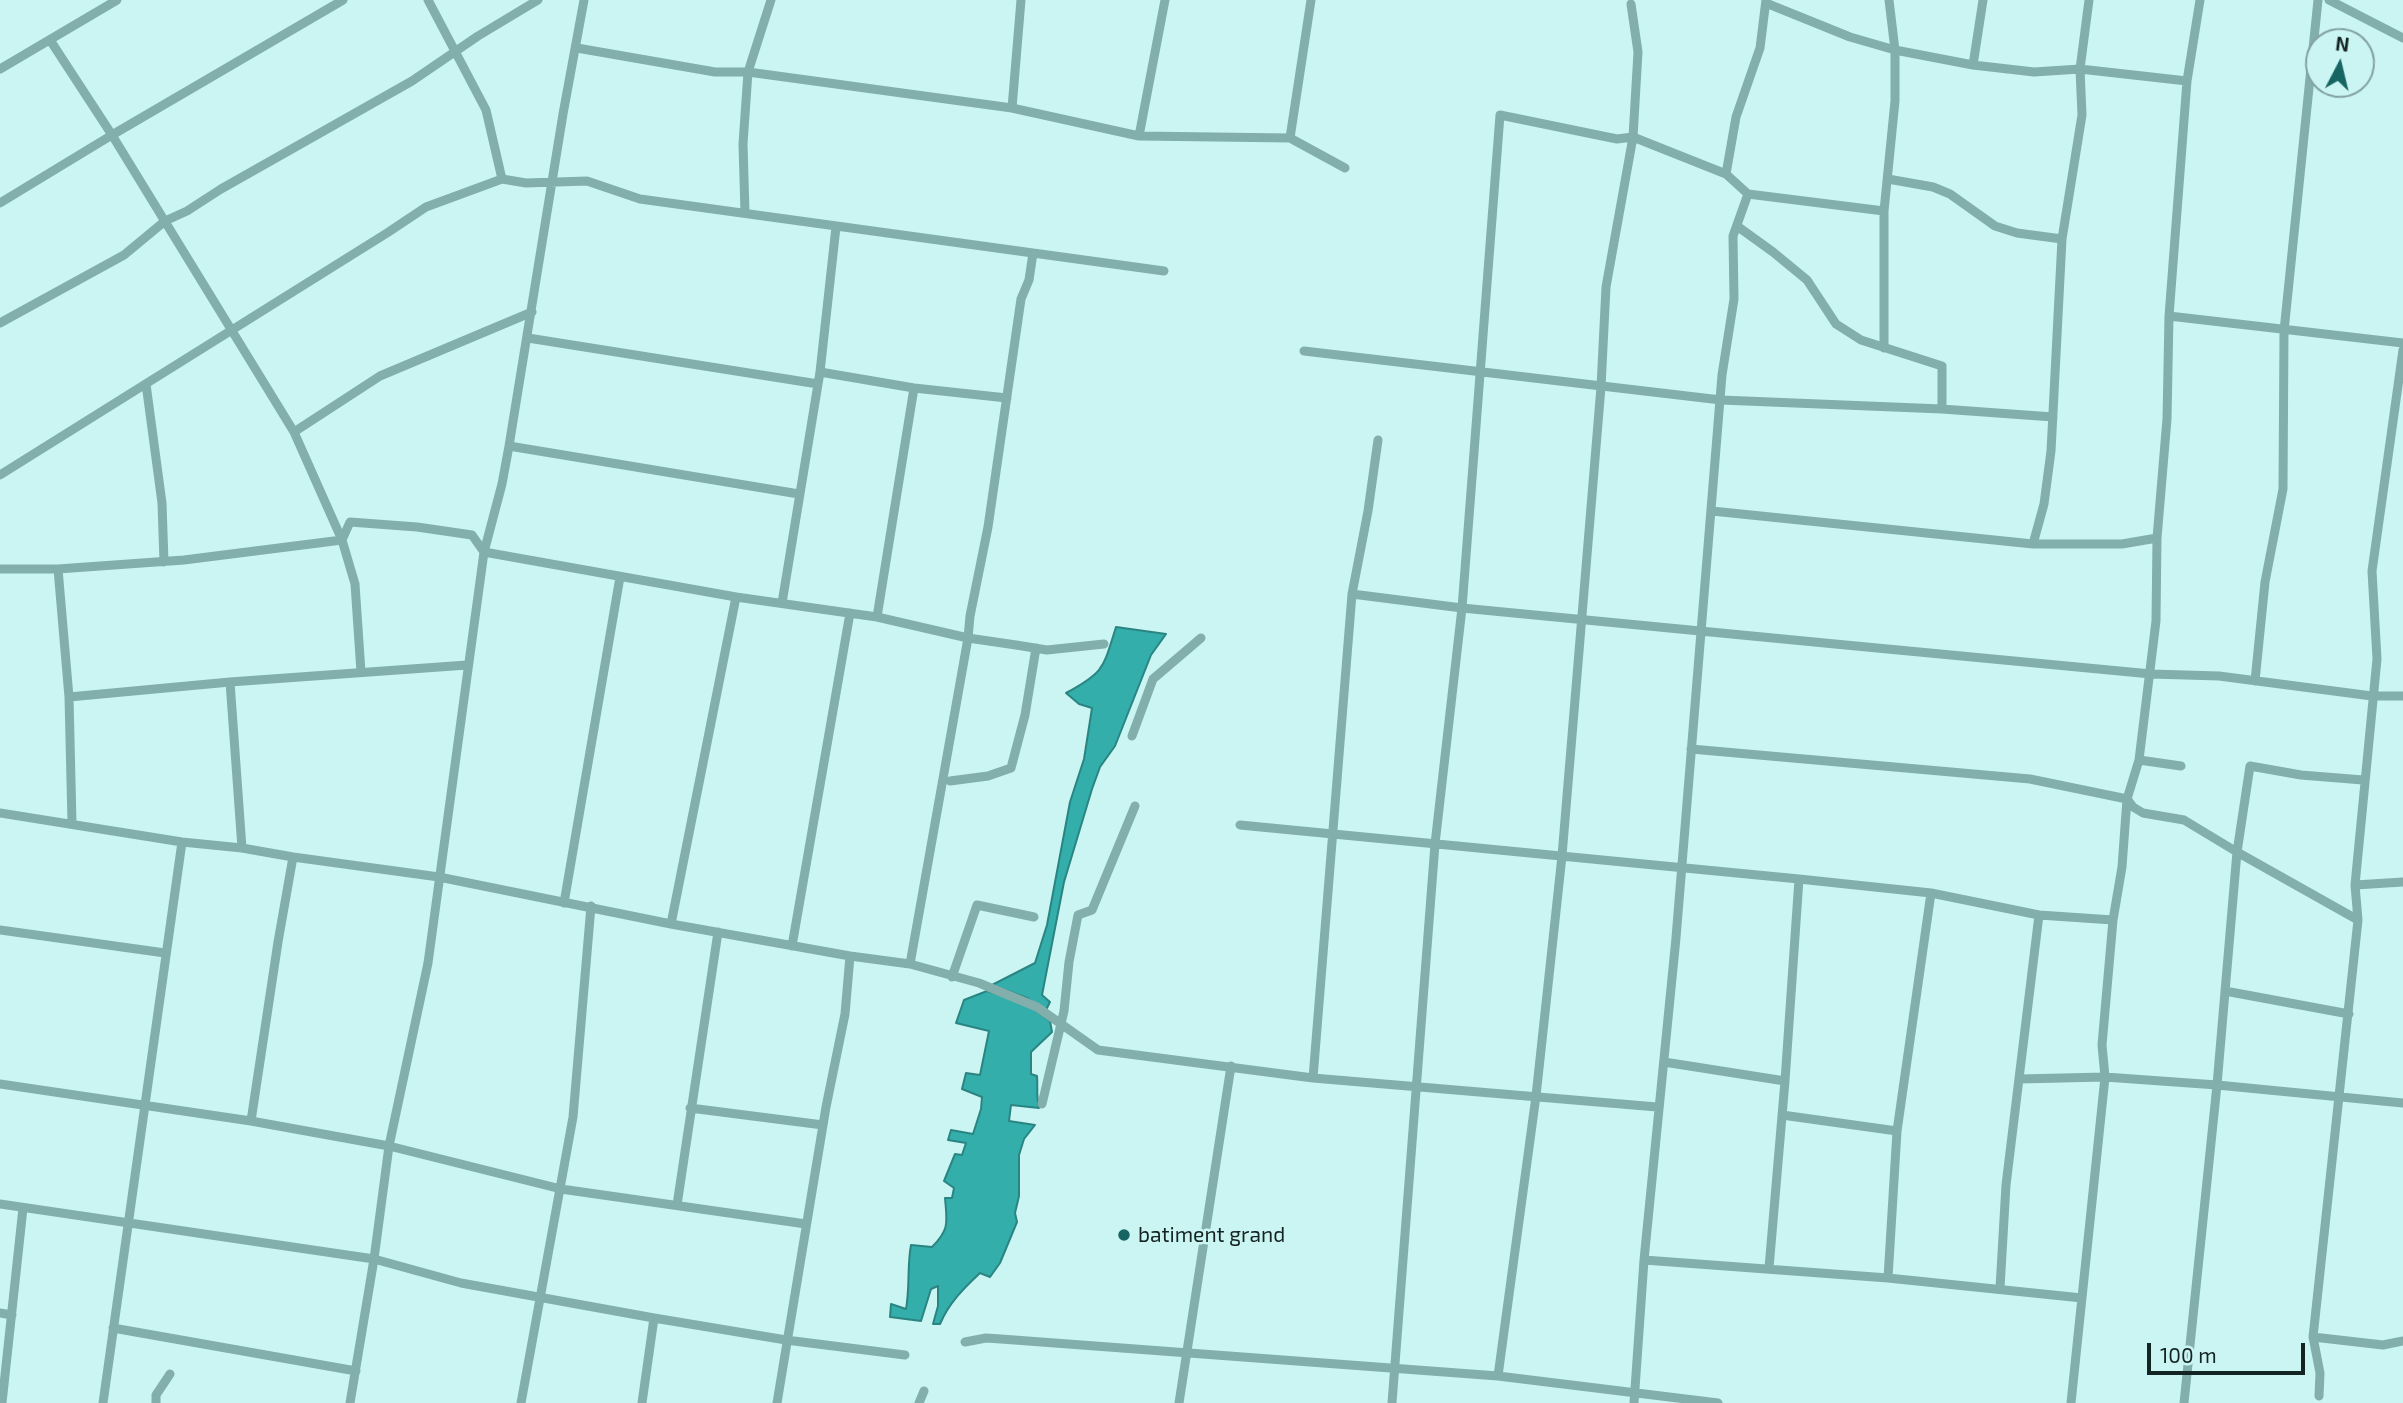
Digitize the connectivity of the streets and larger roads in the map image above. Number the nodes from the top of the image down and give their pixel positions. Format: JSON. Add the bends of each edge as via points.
{"nodes":[{"id":1,"x":117,"y":0,"type":"edge"},
{"id":2,"x":343,"y":0,"type":"edge"},
{"id":3,"x":428,"y":0,"type":"edge"},
{"id":4,"x":538,"y":0,"type":"edge"},
{"id":5,"x":584,"y":0,"type":"edge"},
{"id":6,"x":771,"y":0,"type":"edge"},
{"id":7,"x":1021,"y":0,"type":"edge"},
{"id":8,"x":1165,"y":0,"type":"edge"},
{"id":9,"x":1311,"y":0,"type":"edge"},
{"id":10,"x":1889,"y":0,"type":"edge"},
{"id":11,"x":1983,"y":0,"type":"edge"},
{"id":12,"x":2089,"y":0,"type":"edge"},
{"id":13,"x":2200,"y":0,"type":"edge"},
{"id":14,"x":2318,"y":0,"type":"edge"},
{"id":15,"x":2329,"y":0,"type":"edge"},
{"id":16,"x":1766,"y":1,"type":"edge"},
{"id":17,"x":1631,"y":4,"type":"dead end"},
{"id":18,"x":2403,"y":38,"type":"edge"},
{"id":19,"x":50,"y":40,"type":"junction"},
{"id":20,"x":576,"y":48,"type":"junction"},
{"id":21,"x":1895,"y":50,"type":"junction"},
{"id":22,"x":456,"y":51,"type":"junction"},
{"id":23,"x":1973,"y":65,"type":"junction"},
{"id":24,"x":0,"y":69,"type":"edge"},
{"id":25,"x":2080,"y":69,"type":"junction"},
{"id":26,"x":748,"y":72,"type":"junction"},
{"id":27,"x":2187,"y":82,"type":"junction"},
{"id":28,"x":1012,"y":108,"type":"junction"},
{"id":29,"x":112,"y":135,"type":"junction"},
{"id":30,"x":1139,"y":136,"type":"junction"},
{"id":31,"x":1633,"y":137,"type":"junction"},
{"id":32,"x":1290,"y":138,"type":"junction"},
{"id":33,"x":1345,"y":168,"type":"dead end"},
{"id":34,"x":1726,"y":174,"type":"junction"},
{"id":35,"x":502,"y":179,"type":"junction"},
{"id":36,"x":1888,"y":179,"type":"junction"},
{"id":37,"x":552,"y":181,"type":"junction"},
{"id":38,"x":1748,"y":194,"type":"junction"},
{"id":39,"x":0,"y":203,"type":"edge"},
{"id":40,"x":1884,"y":211,"type":"junction"},
{"id":41,"x":744,"y":213,"type":"junction"},
{"id":42,"x":165,"y":221,"type":"junction"},
{"id":43,"x":1737,"y":226,"type":"junction"},
{"id":44,"x":836,"y":227,"type":"junction"},
{"id":45,"x":2062,"y":239,"type":"junction"},
{"id":46,"x":1033,"y":253,"type":"junction"},
{"id":47,"x":1164,"y":271,"type":"dead end"},
{"id":48,"x":532,"y":312,"type":"junction"},
{"id":49,"x":2169,"y":316,"type":"junction"},
{"id":50,"x":0,"y":323,"type":"edge"},
{"id":51,"x":231,"y":331,"type":"junction"},
{"id":52,"x":2284,"y":331,"type":"junction"},
{"id":53,"x":528,"y":338,"type":"junction"},
{"id":54,"x":2403,"y":343,"type":"edge"},
{"id":55,"x":1884,"y":348,"type":"junction"},
{"id":56,"x":2403,"y":350,"type":"edge"},
{"id":57,"x":1304,"y":351,"type":"dead end"},
{"id":58,"x":820,"y":372,"type":"junction"},
{"id":59,"x":1479,"y":372,"type":"junction"},
{"id":60,"x":146,"y":384,"type":"junction"},
{"id":61,"x":818,"y":384,"type":"junction"},
{"id":62,"x":1601,"y":387,"type":"junction"},
{"id":63,"x":914,"y":388,"type":"junction"},
{"id":64,"x":1007,"y":398,"type":"junction"},
{"id":65,"x":1721,"y":400,"type":"junction"},
{"id":66,"x":1942,"y":409,"type":"junction"},
{"id":67,"x":2053,"y":417,"type":"junction"},
{"id":68,"x":294,"y":432,"type":"junction"},
{"id":69,"x":1378,"y":440,"type":"dead end"},
{"id":70,"x":509,"y":446,"type":"junction"},
{"id":71,"x":0,"y":475,"type":"edge"},
{"id":72,"x":799,"y":494,"type":"junction"},
{"id":73,"x":1712,"y":512,"type":"junction"},
{"id":74,"x":2157,"y":538,"type":"junction"},
{"id":75,"x":342,"y":540,"type":"junction"},
{"id":76,"x":2033,"y":544,"type":"junction"},
{"id":77,"x":484,"y":552,"type":"junction"},
{"id":78,"x":164,"y":562,"type":"junction"},
{"id":79,"x":0,"y":569,"type":"edge"},
{"id":80,"x":58,"y":569,"type":"junction"},
{"id":81,"x":620,"y":577,"type":"junction"},
{"id":82,"x":1352,"y":594,"type":"junction"},
{"id":83,"x":736,"y":597,"type":"junction"},
{"id":84,"x":782,"y":603,"type":"junction"},
{"id":85,"x":1462,"y":608,"type":"junction"},
{"id":86,"x":850,"y":613,"type":"junction"},
{"id":87,"x":877,"y":618,"type":"junction"},
{"id":88,"x":1581,"y":619,"type":"junction"},
{"id":89,"x":1700,"y":629,"type":"junction"},
{"id":90,"x":968,"y":638,"type":"junction"},
{"id":91,"x":1201,"y":638,"type":"dead end"},
{"id":92,"x":1104,"y":644,"type":"dead end"},
{"id":93,"x":1036,"y":648,"type":"junction"},
{"id":94,"x":467,"y":665,"type":"junction"},
{"id":95,"x":361,"y":672,"type":"junction"},
{"id":96,"x":2151,"y":674,"type":"junction"},
{"id":97,"x":2255,"y":681,"type":"junction"},
{"id":98,"x":230,"y":682,"type":"junction"},
{"id":99,"x":2372,"y":696,"type":"junction"},
{"id":100,"x":2403,"y":696,"type":"edge"},
{"id":101,"x":69,"y":697,"type":"junction"},
{"id":102,"x":1132,"y":736,"type":"dead end"},
{"id":103,"x":1691,"y":749,"type":"junction"},
{"id":104,"x":2139,"y":760,"type":"junction"},
{"id":105,"x":2182,"y":766,"type":"dead end"},
{"id":106,"x":2363,"y":780,"type":"junction"},
{"id":107,"x":950,"y":781,"type":"dead end"},
{"id":108,"x":2127,"y":799,"type":"junction"},
{"id":109,"x":1135,"y":806,"type":"dead end"},
{"id":110,"x":0,"y":813,"type":"edge"},
{"id":111,"x":72,"y":823,"type":"junction"},
{"id":112,"x":1240,"y":825,"type":"dead end"},
{"id":113,"x":1334,"y":834,"type":"junction"},
{"id":114,"x":182,"y":842,"type":"junction"},
{"id":115,"x":1435,"y":844,"type":"junction"},
{"id":116,"x":242,"y":848,"type":"junction"},
{"id":117,"x":2236,"y":852,"type":"junction"},
{"id":118,"x":1562,"y":856,"type":"junction"},
{"id":119,"x":293,"y":858,"type":"junction"},
{"id":120,"x":1680,"y":867,"type":"junction"},
{"id":121,"x":439,"y":877,"type":"junction"},
{"id":122,"x":1799,"y":879,"type":"junction"},
{"id":123,"x":2403,"y":882,"type":"edge"},
{"id":124,"x":2355,"y":885,"type":"junction"},
{"id":125,"x":1931,"y":893,"type":"junction"},
{"id":126,"x":564,"y":903,"type":"junction"},
{"id":127,"x":591,"y":906,"type":"junction"},
{"id":128,"x":2039,"y":915,"type":"junction"},
{"id":129,"x":1034,"y":917,"type":"dead end"},
{"id":130,"x":2113,"y":920,"type":"junction"},
{"id":131,"x":2358,"y":920,"type":"junction"},
{"id":132,"x":671,"y":924,"type":"junction"},
{"id":133,"x":0,"y":930,"type":"edge"},
{"id":134,"x":718,"y":932,"type":"junction"},
{"id":135,"x":792,"y":946,"type":"junction"},
{"id":136,"x":165,"y":953,"type":"junction"},
{"id":137,"x":849,"y":956,"type":"junction"},
{"id":138,"x":910,"y":964,"type":"junction"},
{"id":139,"x":952,"y":977,"type":"junction"},
{"id":140,"x":2225,"y":991,"type":"junction"},
{"id":141,"x":2349,"y":1014,"type":"junction"},
{"id":142,"x":1061,"y":1024,"type":"junction"},
{"id":143,"x":1664,"y":1062,"type":"junction"},
{"id":144,"x":1231,"y":1066,"type":"junction"},
{"id":145,"x":2105,"y":1077,"type":"junction"},
{"id":146,"x":1313,"y":1078,"type":"junction"},
{"id":147,"x":2019,"y":1079,"type":"junction"},
{"id":148,"x":1785,"y":1081,"type":"junction"},
{"id":149,"x":0,"y":1084,"type":"edge"},
{"id":150,"x":2217,"y":1085,"type":"junction"},
{"id":151,"x":1418,"y":1086,"type":"junction"},
{"id":152,"x":1536,"y":1096,"type":"junction"},
{"id":153,"x":2340,"y":1097,"type":"junction"},
{"id":154,"x":2403,"y":1103,"type":"edge"},
{"id":155,"x":1042,"y":1104,"type":"dead end"},
{"id":156,"x":143,"y":1105,"type":"junction"},
{"id":157,"x":1657,"y":1107,"type":"junction"},
{"id":158,"x":690,"y":1108,"type":"junction"},
{"id":159,"x":1782,"y":1115,"type":"junction"},
{"id":160,"x":251,"y":1121,"type":"junction"},
{"id":161,"x":823,"y":1125,"type":"junction"},
{"id":162,"x":1897,"y":1131,"type":"junction"},
{"id":163,"x":389,"y":1146,"type":"junction"},
{"id":164,"x":561,"y":1189,"type":"junction"},
{"id":165,"x":0,"y":1204,"type":"edge"},
{"id":166,"x":677,"y":1205,"type":"junction"},
{"id":167,"x":23,"y":1208,"type":"junction"},
{"id":168,"x":128,"y":1223,"type":"junction"},
{"id":169,"x":806,"y":1224,"type":"junction"},
{"id":170,"x":374,"y":1259,"type":"junction"},
{"id":171,"x":1644,"y":1259,"type":"junction"},
{"id":172,"x":1769,"y":1268,"type":"junction"},
{"id":173,"x":1888,"y":1278,"type":"junction"},
{"id":174,"x":2000,"y":1288,"type":"junction"},
{"id":175,"x":541,"y":1298,"type":"junction"},
{"id":176,"x":2082,"y":1298,"type":"junction"},
{"id":177,"x":0,"y":1313,"type":"edge"},
{"id":178,"x":12,"y":1315,"type":"junction"},
{"id":179,"x":654,"y":1318,"type":"junction"},
{"id":180,"x":113,"y":1328,"type":"junction"},
{"id":181,"x":2313,"y":1337,"type":"junction"},
{"id":182,"x":786,"y":1339,"type":"junction"},
{"id":183,"x":2403,"y":1341,"type":"edge"},
{"id":184,"x":965,"y":1342,"type":"dead end"},
{"id":185,"x":1188,"y":1353,"type":"junction"},
{"id":186,"x":905,"y":1355,"type":"dead end"},
{"id":187,"x":1394,"y":1368,"type":"junction"},
{"id":188,"x":356,"y":1371,"type":"junction"},
{"id":189,"x":170,"y":1374,"type":"dead end"},
{"id":190,"x":1498,"y":1376,"type":"junction"},
{"id":191,"x":924,"y":1391,"type":"dead end"},
{"id":192,"x":2319,"y":1396,"type":"dead end"},
{"id":193,"x":1634,"y":1398,"type":"edge"},
{"id":194,"x":2,"y":1403,"type":"edge"},
{"id":195,"x":103,"y":1403,"type":"edge"},
{"id":196,"x":156,"y":1403,"type":"edge"},
{"id":197,"x":350,"y":1403,"type":"edge"},
{"id":198,"x":521,"y":1403,"type":"edge"},
{"id":199,"x":642,"y":1403,"type":"edge"},
{"id":200,"x":777,"y":1403,"type":"edge"},
{"id":201,"x":919,"y":1403,"type":"edge"},
{"id":202,"x":1179,"y":1403,"type":"edge"},
{"id":203,"x":1392,"y":1403,"type":"edge"},
{"id":204,"x":1718,"y":1403,"type":"edge"},
{"id":205,"x":2071,"y":1403,"type":"edge"},
{"id":206,"x":2184,"y":1403,"type":"edge"}],
"edges":[{"from":1,"to":19,"type":"street"},
{"from":2,"to":29,"type":"street"},
{"from":3,"to":22,"type":"street"},
{"from":4,"to":22,"type":"street"},
{"from":5,"to":20,"type":"street"},
{"from":6,"to":26,"type":"street"},
{"from":7,"to":28,"type":"street"},
{"from":8,"to":30,"type":"street"},
{"from":9,"to":32,"type":"street"},
{"from":10,"to":21,"type":"street"},
{"from":11,"to":23,"type":"street"},
{"from":12,"to":25,"type":"street"},
{"from":13,"to":27,"type":"street"},
{"from":14,"to":52,"type":"street"},
{"from":15,"to":18,"type":"street"},
{"from":16,"to":21,"type":"street","via":[[1850,37]]},
{"from":16,"to":34,"type":"street","via":[[1760,48],[1736,117]]},
{"from":17,"to":31,"type":"street","via":[[1638,52]]},
{"from":19,"to":24,"type":"street"},
{"from":19,"to":29,"type":"street"},
{"from":20,"to":26,"type":"street","via":[[715,72]]},
{"from":20,"to":37,"type":"street"},
{"from":21,"to":23,"type":"street"},
{"from":21,"to":36,"type":"street"},
{"from":22,"to":35,"type":"street","via":[[486,110]]},
{"from":22,"to":42,"type":"street","via":[[412,81]]},
{"from":23,"to":25,"type":"street","via":[[2034,72]]},
{"from":25,"to":27,"type":"street"},
{"from":25,"to":45,"type":"street","via":[[2082,114]]},
{"from":26,"to":28,"type":"street"},
{"from":26,"to":41,"type":"street"},
{"from":27,"to":49,"type":"street"},
{"from":28,"to":30,"type":"street"},
{"from":29,"to":39,"type":"street"},
{"from":29,"to":42,"type":"street"},
{"from":30,"to":32,"type":"street"},
{"from":31,"to":34,"type":"street"},
{"from":31,"to":59,"type":"street","via":[[1617,139],[1500,115]]},
{"from":31,"to":62,"type":"street","via":[[1606,288]]},
{"from":32,"to":33,"type":"street"},
{"from":34,"to":38,"type":"street"},
{"from":35,"to":37,"type":"street"},
{"from":35,"to":51,"type":"street","via":[[426,207]]},
{"from":36,"to":40,"type":"street"},
{"from":36,"to":45,"type":"street","via":[[1950,194],[1995,226]]},
{"from":37,"to":41,"type":"street","via":[[587,181],[640,199]]},
{"from":37,"to":48,"type":"street"},
{"from":38,"to":40,"type":"street"},
{"from":38,"to":43,"type":"street"},
{"from":40,"to":55,"type":"street"},
{"from":41,"to":44,"type":"street"},
{"from":42,"to":50,"type":"street","via":[[124,255]]},
{"from":42,"to":51,"type":"street"},
{"from":43,"to":55,"type":"street","via":[[1807,280],[1836,324]]},
{"from":43,"to":65,"type":"street","via":[[1733,236],[1734,299]]},
{"from":44,"to":46,"type":"street"},
{"from":44,"to":58,"type":"street"},
{"from":45,"to":67,"type":"street"},
{"from":46,"to":47,"type":"street"},
{"from":46,"to":64,"type":"street","via":[[1030,280],[1021,299]]},
{"from":48,"to":53,"type":"street"},
{"from":48,"to":68,"type":"street","via":[[380,376]]},
{"from":49,"to":52,"type":"street"},
{"from":49,"to":74,"type":"street","via":[[2167,419]]},
{"from":51,"to":60,"type":"street"},
{"from":51,"to":68,"type":"street"},
{"from":52,"to":54,"type":"street"},
{"from":52,"to":97,"type":"street","via":[[2283,489],[2264,582]]},
{"from":53,"to":61,"type":"street"},
{"from":53,"to":70,"type":"street"},
{"from":55,"to":66,"type":"street","via":[[1942,366]]},
{"from":56,"to":99,"type":"street","via":[[2372,571],[2377,659]]},
{"from":57,"to":59,"type":"street"},
{"from":58,"to":61,"type":"street"},
{"from":58,"to":63,"type":"street"},
{"from":59,"to":62,"type":"street"},
{"from":59,"to":85,"type":"street"},
{"from":60,"to":71,"type":"street"},
{"from":60,"to":78,"type":"street","via":[[162,503]]},
{"from":61,"to":72,"type":"street"},
{"from":62,"to":65,"type":"street"},
{"from":62,"to":88,"type":"street"},
{"from":63,"to":64,"type":"street"},
{"from":63,"to":87,"type":"street"},
{"from":64,"to":90,"type":"street"},
{"from":65,"to":66,"type":"street"},
{"from":65,"to":73,"type":"street"},
{"from":66,"to":67,"type":"street"},
{"from":67,"to":76,"type":"street","via":[[2044,504]]},
{"from":68,"to":75,"type":"street"},
{"from":69,"to":82,"type":"street"},
{"from":70,"to":72,"type":"street"},
{"from":70,"to":77,"type":"street"},
{"from":72,"to":84,"type":"street"},
{"from":73,"to":76,"type":"street"},
{"from":73,"to":89,"type":"street"},
{"from":74,"to":76,"type":"street","via":[[2122,544]]},
{"from":74,"to":96,"type":"street"},
{"from":75,"to":77,"type":"street","via":[[350,522],[417,527],[472,535]]},
{"from":75,"to":78,"type":"street"},
{"from":75,"to":95,"type":"street","via":[[355,584]]},
{"from":77,"to":81,"type":"street"},
{"from":77,"to":94,"type":"street"},
{"from":78,"to":80,"type":"street"},
{"from":79,"to":80,"type":"street"},
{"from":80,"to":101,"type":"street"},
{"from":81,"to":83,"type":"street"},
{"from":81,"to":126,"type":"street"},
{"from":82,"to":85,"type":"street"},
{"from":82,"to":113,"type":"street"},
{"from":83,"to":84,"type":"street"},
{"from":83,"to":132,"type":"street"},
{"from":84,"to":86,"type":"street"},
{"from":85,"to":88,"type":"street"},
{"from":85,"to":115,"type":"street"},
{"from":86,"to":87,"type":"street"},
{"from":86,"to":135,"type":"street"},
{"from":87,"to":90,"type":"street"},
{"from":88,"to":89,"type":"street"},
{"from":88,"to":118,"type":"street"},
{"from":89,"to":96,"type":"street"},
{"from":89,"to":103,"type":"street"},
{"from":90,"to":93,"type":"street"},
{"from":90,"to":138,"type":"street"},
{"from":91,"to":102,"type":"street","via":[[1153,679]]},
{"from":92,"to":93,"type":"street"},
{"from":93,"to":107,"type":"street","via":[[1011,768]]},
{"from":94,"to":95,"type":"street"},
{"from":94,"to":121,"type":"street"},
{"from":95,"to":98,"type":"street"},
{"from":96,"to":97,"type":"street"},
{"from":96,"to":104,"type":"street"},
{"from":97,"to":99,"type":"street"},
{"from":98,"to":101,"type":"street"},
{"from":98,"to":116,"type":"street"},
{"from":99,"to":100,"type":"street"},
{"from":99,"to":106,"type":"street"},
{"from":101,"to":111,"type":"street"},
{"from":103,"to":108,"type":"street","via":[[2030,779]]},
{"from":103,"to":120,"type":"street"},
{"from":104,"to":105,"type":"street"},
{"from":104,"to":108,"type":"street"},
{"from":106,"to":117,"type":"street","via":[[2250,766]]},
{"from":106,"to":124,"type":"street"},
{"from":108,"to":117,"type":"street","via":[[2138,811],[2184,820]]},
{"from":108,"to":130,"type":"street"},
{"from":109,"to":142,"type":"street","via":[[1092,910],[1079,915]]},
{"from":110,"to":111,"type":"street"},
{"from":111,"to":114,"type":"street"},
{"from":112,"to":113,"type":"street"},
{"from":113,"to":115,"type":"street"},
{"from":113,"to":146,"type":"street"},
{"from":114,"to":116,"type":"street"},
{"from":114,"to":136,"type":"street"},
{"from":115,"to":118,"type":"street"},
{"from":115,"to":151,"type":"street"},
{"from":116,"to":119,"type":"street"},
{"from":117,"to":131,"type":"street"},
{"from":117,"to":140,"type":"street"},
{"from":118,"to":120,"type":"street"},
{"from":118,"to":152,"type":"street"},
{"from":119,"to":121,"type":"street"},
{"from":119,"to":160,"type":"street"},
{"from":120,"to":122,"type":"street"},
{"from":120,"to":143,"type":"street"},
{"from":121,"to":126,"type":"street"},
{"from":121,"to":163,"type":"street","via":[[425,976]]},
{"from":122,"to":125,"type":"street"},
{"from":122,"to":148,"type":"street"},
{"from":123,"to":124,"type":"street"},
{"from":124,"to":131,"type":"street"},
{"from":125,"to":128,"type":"street"},
{"from":125,"to":162,"type":"street"},
{"from":126,"to":127,"type":"street"},
{"from":127,"to":132,"type":"street"},
{"from":127,"to":164,"type":"street","via":[[573,1118]]},
{"from":128,"to":130,"type":"street"},
{"from":128,"to":147,"type":"street"},
{"from":129,"to":139,"type":"street","via":[[977,905]]},
{"from":130,"to":145,"type":"street","via":[[2102,1045]]},
{"from":131,"to":141,"type":"street"},
{"from":132,"to":134,"type":"street"},
{"from":133,"to":136,"type":"street"},
{"from":134,"to":135,"type":"street"},
{"from":134,"to":158,"type":"street"},
{"from":135,"to":137,"type":"street"},
{"from":136,"to":156,"type":"street"},
{"from":137,"to":138,"type":"street"},
{"from":137,"to":161,"type":"street","via":[[845,1014]]},
{"from":138,"to":139,"type":"street"},
{"from":139,"to":142,"type":"street","via":[[1011,995]]},
{"from":140,"to":141,"type":"street"},
{"from":140,"to":150,"type":"street"},
{"from":141,"to":153,"type":"street"},
{"from":142,"to":144,"type":"street","via":[[1098,1049]]},
{"from":142,"to":155,"type":"street"},
{"from":143,"to":148,"type":"street"},
{"from":143,"to":157,"type":"street"},
{"from":144,"to":146,"type":"street"},
{"from":144,"to":185,"type":"street"},
{"from":145,"to":147,"type":"street"},
{"from":145,"to":150,"type":"street"},
{"from":145,"to":176,"type":"street"},
{"from":146,"to":151,"type":"street"},
{"from":147,"to":174,"type":"street"},
{"from":148,"to":159,"type":"street"},
{"from":149,"to":156,"type":"street"},
{"from":150,"to":153,"type":"street"},
{"from":150,"to":206,"type":"street"},
{"from":151,"to":152,"type":"street"},
{"from":151,"to":187,"type":"street"},
{"from":152,"to":157,"type":"street"},
{"from":152,"to":190,"type":"street"},
{"from":153,"to":154,"type":"street"},
{"from":153,"to":181,"type":"street"},
{"from":156,"to":160,"type":"street"},
{"from":156,"to":168,"type":"street"},
{"from":157,"to":171,"type":"street"},
{"from":158,"to":161,"type":"street"},
{"from":158,"to":166,"type":"street"},
{"from":159,"to":162,"type":"street"},
{"from":159,"to":172,"type":"street"},
{"from":160,"to":163,"type":"street"},
{"from":161,"to":169,"type":"street"},
{"from":162,"to":173,"type":"street"},
{"from":163,"to":164,"type":"street"},
{"from":163,"to":170,"type":"street"},
{"from":164,"to":166,"type":"street"},
{"from":164,"to":175,"type":"street"},
{"from":165,"to":167,"type":"street"},
{"from":166,"to":169,"type":"street"},
{"from":167,"to":168,"type":"street"},
{"from":167,"to":178,"type":"street"},
{"from":168,"to":170,"type":"street"},
{"from":168,"to":180,"type":"street"},
{"from":169,"to":182,"type":"street"},
{"from":170,"to":175,"type":"street","via":[[461,1283]]},
{"from":170,"to":188,"type":"street"},
{"from":171,"to":172,"type":"street"},
{"from":171,"to":193,"type":"street"},
{"from":172,"to":173,"type":"street"},
{"from":173,"to":174,"type":"street"},
{"from":174,"to":176,"type":"street"},
{"from":175,"to":179,"type":"street"},
{"from":175,"to":198,"type":"street"},
{"from":176,"to":205,"type":"street"},
{"from":177,"to":178,"type":"street"},
{"from":178,"to":194,"type":"street"},
{"from":179,"to":182,"type":"street"},
{"from":179,"to":199,"type":"street"},
{"from":180,"to":188,"type":"street"},
{"from":180,"to":195,"type":"street"},
{"from":181,"to":183,"type":"street","via":[[2382,1345]]},
{"from":181,"to":192,"type":"street"},
{"from":182,"to":186,"type":"street"},
{"from":182,"to":200,"type":"street"},
{"from":184,"to":185,"type":"street","via":[[986,1338]]},
{"from":185,"to":187,"type":"street"},
{"from":185,"to":202,"type":"street"},
{"from":187,"to":190,"type":"street"},
{"from":187,"to":203,"type":"street"},
{"from":188,"to":197,"type":"street"},
{"from":189,"to":196,"type":"street"},
{"from":190,"to":193,"type":"street"},
{"from":191,"to":201,"type":"street"},
{"from":193,"to":204,"type":"street"}]}
